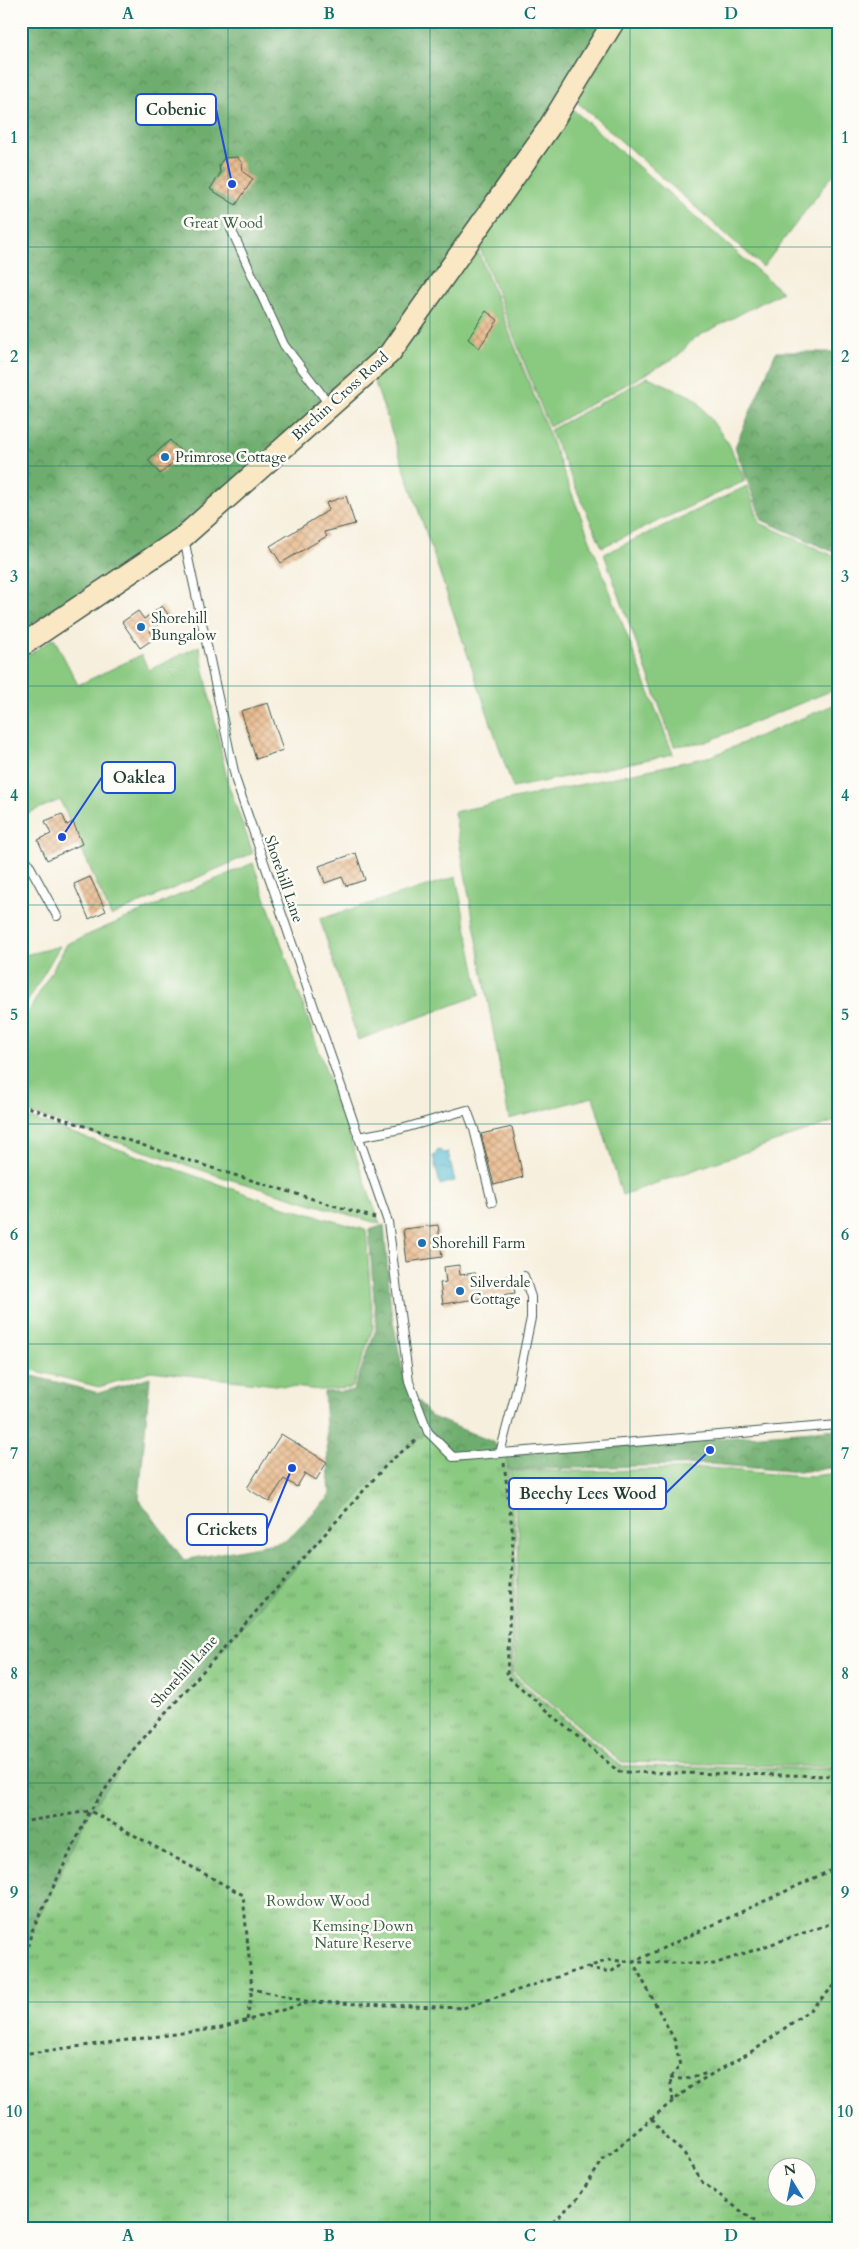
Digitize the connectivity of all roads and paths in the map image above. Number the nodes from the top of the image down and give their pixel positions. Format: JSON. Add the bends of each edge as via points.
{"nodes":[{"id":1,"x":614,"y":21,"type":"edge"},
{"id":2,"x":231,"y":229,"type":"dead end"},
{"id":3,"x":330,"y":406,"type":"junction"},
{"id":4,"x":183,"y":537,"type":"junction"},
{"id":5,"x":21,"y":646,"type":"edge"},
{"id":6,"x":21,"y":850,"type":"edge"},
{"id":7,"x":57,"y":916,"type":"dead end"},
{"id":8,"x":21,"y":1105,"type":"edge"},
{"id":9,"x":358,"y":1137,"type":"junction"},
{"id":10,"x":492,"y":1202,"type":"dead end"},
{"id":11,"x":388,"y":1222,"type":"junction"},
{"id":12,"x":524,"y":1276,"type":"dead end"},
{"id":13,"x":838,"y":1425,"type":"edge"},
{"id":14,"x":428,"y":1432,"type":"junction"},
{"id":15,"x":501,"y":1453,"type":"junction"},
{"id":16,"x":838,"y":1776,"type":"edge"},
{"id":17,"x":90,"y":1811,"type":"junction"},
{"id":18,"x":21,"y":1822,"type":"edge"},
{"id":19,"x":838,"y":1867,"type":"edge"},
{"id":20,"x":838,"y":1921,"type":"edge"},
{"id":21,"x":623,"y":1962,"type":"junction"},
{"id":22,"x":633,"y":1962,"type":"junction"},
{"id":23,"x":586,"y":1968,"type":"junction"},
{"id":24,"x":21,"y":1970,"type":"edge"},
{"id":25,"x":838,"y":1982,"type":"edge"},
{"id":26,"x":252,"y":1990,"type":"junction"},
{"id":27,"x":310,"y":2002,"type":"junction"},
{"id":28,"x":247,"y":2020,"type":"junction"},
{"id":29,"x":21,"y":2054,"type":"edge"},
{"id":30,"x":712,"y":2073,"type":"junction"},
{"id":31,"x":670,"y":2078,"type":"junction"},
{"id":32,"x":673,"y":2101,"type":"junction"},
{"id":33,"x":652,"y":2118,"type":"junction"},
{"id":34,"x":547,"y":2228,"type":"edge"},
{"id":35,"x":757,"y":2228,"type":"edge"}],
"edges":[{"from":1,"to":3,"type":"street","name":"Birchin Cross Road","via":[[548,129],[390,353]]},
{"from":2,"to":3,"type":"lane","via":[[284,345]]},
{"from":3,"to":4,"type":"street","name":"Birchin Cross Road"},
{"from":4,"to":5,"type":"street","name":"Birchin Cross Road"},
{"from":4,"to":9,"type":"lane","name":"Shorehill Lane","via":[[236,781]]},
{"from":6,"to":7,"type":"lane"},
{"from":8,"to":11,"type":"path"},
{"from":9,"to":10,"type":"lane","via":[[401,1129],[467,1110]]},
{"from":9,"to":11,"type":"lane","name":"Shorehill Lane"},
{"from":11,"to":14,"type":"lane","name":"Shorehill Lane","via":[[409,1382]]},
{"from":12,"to":15,"type":"lane","via":[[531,1297],[531,1318]]},
{"from":13,"to":15,"type":"lane"},
{"from":14,"to":15,"type":"lane","via":[[453,1457]]},
{"from":14,"to":17,"type":"path","name":"Shorehill Lane","via":[[389,1462],[133,1750]]},
{"from":15,"to":16,"type":"path","via":[[513,1536],[507,1676],[619,1772]]},
{"from":17,"to":18,"type":"path"},
{"from":17,"to":24,"type":"path","name":"Shorehill Lane","via":[[32,1931]]},
{"from":17,"to":26,"type":"path","via":[[243,1895]]},
{"from":19,"to":22,"type":"path"},
{"from":20,"to":22,"type":"path","via":[[714,1964]]},
{"from":21,"to":22,"type":"path"},
{"from":21,"to":23,"type":"path","via":[[609,1960]]},
{"from":21,"to":23,"type":"path","via":[[610,1972]]},
{"from":22,"to":31,"type":"path","via":[[675,2041],[680,2066]]},
{"from":23,"to":27,"type":"path","via":[[463,2008]]},
{"from":25,"to":30,"type":"path","via":[[811,2009]]},
{"from":26,"to":27,"type":"path"},
{"from":26,"to":28,"type":"path"},
{"from":27,"to":28,"type":"path"},
{"from":28,"to":29,"type":"path","via":[[222,2028]]},
{"from":30,"to":31,"type":"path","via":[[682,2080]]},
{"from":30,"to":32,"type":"path"},
{"from":31,"to":32,"type":"path"},
{"from":32,"to":33,"type":"path"},
{"from":33,"to":34,"type":"path","via":[[603,2160],[578,2198]]},
{"from":33,"to":35,"type":"path","via":[[665,2136],[684,2153],[702,2182],[757,2222]]}]}
